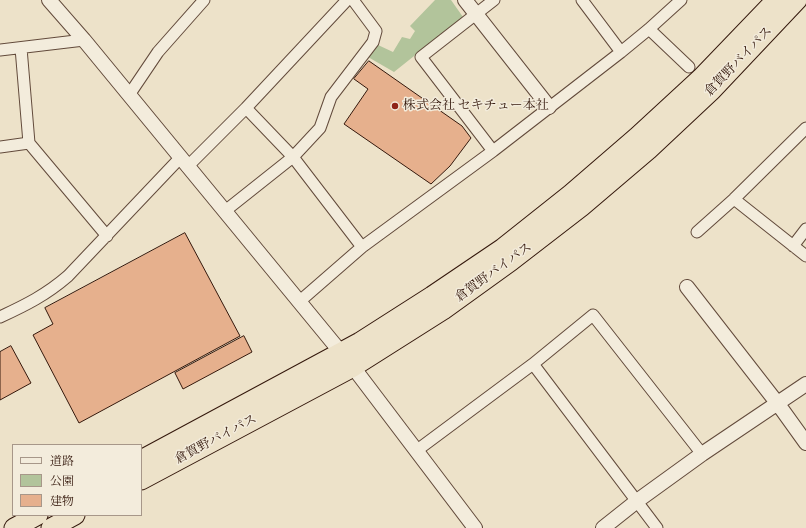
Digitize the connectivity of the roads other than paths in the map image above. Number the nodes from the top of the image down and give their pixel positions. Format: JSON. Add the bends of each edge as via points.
{"nodes":[{"id":1,"x":49,"y":0,"type":"edge"},
{"id":2,"x":204,"y":0,"type":"edge"},
{"id":3,"x":347,"y":0,"type":"edge"},
{"id":4,"x":353,"y":0,"type":"edge"},
{"id":5,"x":465,"y":0,"type":"edge"},
{"id":6,"x":494,"y":0,"type":"edge"},
{"id":7,"x":582,"y":0,"type":"edge"},
{"id":8,"x":681,"y":0,"type":"edge"},
{"id":9,"x":776,"y":0,"type":"edge"},
{"id":10,"x":797,"y":0,"type":"edge"},
{"id":11,"x":476,"y":14,"type":"junction"},
{"id":12,"x":649,"y":29,"type":"junction"},
{"id":13,"x":84,"y":40,"type":"junction"},
{"id":14,"x":21,"y":48,"type":"junction"},
{"id":15,"x":0,"y":50,"type":"edge"},
{"id":16,"x":621,"y":52,"type":"junction"},
{"id":17,"x":689,"y":66,"type":"dead end"},
{"id":18,"x":129,"y":95,"type":"junction"},
{"id":19,"x":549,"y":107,"type":"junction"},
{"id":20,"x":246,"y":108,"type":"junction"},
{"id":21,"x":806,"y":128,"type":"edge"},
{"id":22,"x":29,"y":143,"type":"junction"},
{"id":23,"x":0,"y":147,"type":"edge"},
{"id":24,"x":493,"y":151,"type":"junction"},
{"id":25,"x":293,"y":157,"type":"junction"},
{"id":26,"x":184,"y":163,"type":"junction"},
{"id":27,"x":734,"y":199,"type":"junction"},
{"id":28,"x":225,"y":211,"type":"junction"},
{"id":29,"x":806,"y":229,"type":"edge"},
{"id":30,"x":697,"y":232,"type":"dead end"},
{"id":31,"x":107,"y":236,"type":"junction"},
{"id":32,"x":793,"y":246,"type":"junction"},
{"id":33,"x":362,"y":248,"type":"junction"},
{"id":34,"x":806,"y":256,"type":"edge"},
{"id":35,"x":687,"y":288,"type":"dead end"},
{"id":36,"x":300,"y":301,"type":"junction"},
{"id":37,"x":0,"y":317,"type":"edge"},
{"id":38,"x":347,"y":360,"type":"junction"},
{"id":39,"x":533,"y":364,"type":"junction"},
{"id":40,"x":806,"y":384,"type":"edge"},
{"id":41,"x":778,"y":404,"type":"junction"},
{"id":42,"x":806,"y":443,"type":"edge"},
{"id":43,"x":416,"y":450,"type":"junction"},
{"id":44,"x":702,"y":454,"type":"junction"},
{"id":45,"x":142,"y":460,"type":"edge"},
{"id":46,"x":142,"y":479,"type":"edge"},
{"id":47,"x":637,"y":501,"type":"junction"},
{"id":48,"x":36,"y":516,"type":"edge"},
{"id":49,"x":73,"y":516,"type":"edge"},
{"id":50,"x":14,"y":528,"type":"edge"},
{"id":51,"x":51,"y":528,"type":"edge"},
{"id":52,"x":475,"y":528,"type":"edge"},
{"id":53,"x":603,"y":528,"type":"edge"},
{"id":54,"x":657,"y":528,"type":"edge"}],
"edges":[{"from":1,"to":13,"type":"street"},
{"from":2,"to":18,"type":"street","via":[[158,52]]},
{"from":3,"to":20,"type":"street"},
{"from":4,"to":25,"type":"street","via":[[376,31],[373,42],[331,97],[320,128]]},
{"from":5,"to":11,"type":"street"},
{"from":6,"to":11,"type":"street"},
{"from":7,"to":16,"type":"street"},
{"from":8,"to":12,"type":"street"},
{"from":9,"to":38,"type":"highway","name":"倉賀野バイパス","via":[[701,78],[571,194],[503,248],[426,300]]},
{"from":10,"to":38,"type":"highway","name":"倉賀野バイパス","via":[[712,90],[648,150],[581,207],[512,261],[443,310]]},
{"from":11,"to":19,"type":"street"},
{"from":11,"to":24,"type":"street","via":[[421,57]]},
{"from":12,"to":16,"type":"street"},
{"from":12,"to":17,"type":"street"},
{"from":13,"to":14,"type":"street"},
{"from":13,"to":18,"type":"street"},
{"from":14,"to":15,"type":"street"},
{"from":14,"to":22,"type":"street"},
{"from":16,"to":19,"type":"street"},
{"from":18,"to":26,"type":"street"},
{"from":19,"to":24,"type":"street"},
{"from":20,"to":25,"type":"street"},
{"from":20,"to":26,"type":"street"},
{"from":21,"to":27,"type":"street"},
{"from":22,"to":23,"type":"street"},
{"from":22,"to":31,"type":"street"},
{"from":24,"to":33,"type":"street"},
{"from":25,"to":28,"type":"street"},
{"from":25,"to":33,"type":"street"},
{"from":26,"to":28,"type":"street"},
{"from":26,"to":31,"type":"street"},
{"from":27,"to":30,"type":"street"},
{"from":27,"to":32,"type":"street"},
{"from":28,"to":36,"type":"street"},
{"from":29,"to":32,"type":"street"},
{"from":31,"to":37,"type":"street","via":[[52,290]]},
{"from":32,"to":34,"type":"street"},
{"from":33,"to":36,"type":"street"},
{"from":35,"to":41,"type":"street"},
{"from":36,"to":38,"type":"street"},
{"from":38,"to":43,"type":"street"},
{"from":38,"to":45,"type":"highway","name":"倉賀野バイパス"},
{"from":38,"to":46,"type":"highway","name":"倉賀野バイパス"},
{"from":39,"to":43,"type":"street"},
{"from":39,"to":44,"type":"street","via":[[593,315]]},
{"from":39,"to":47,"type":"street"},
{"from":40,"to":41,"type":"street"},
{"from":41,"to":42,"type":"street"},
{"from":41,"to":44,"type":"street"},
{"from":43,"to":52,"type":"street"},
{"from":44,"to":47,"type":"street"},
{"from":47,"to":53,"type":"street"},
{"from":47,"to":54,"type":"street"},
{"from":48,"to":50,"type":"highway"},
{"from":49,"to":51,"type":"highway"}]}
